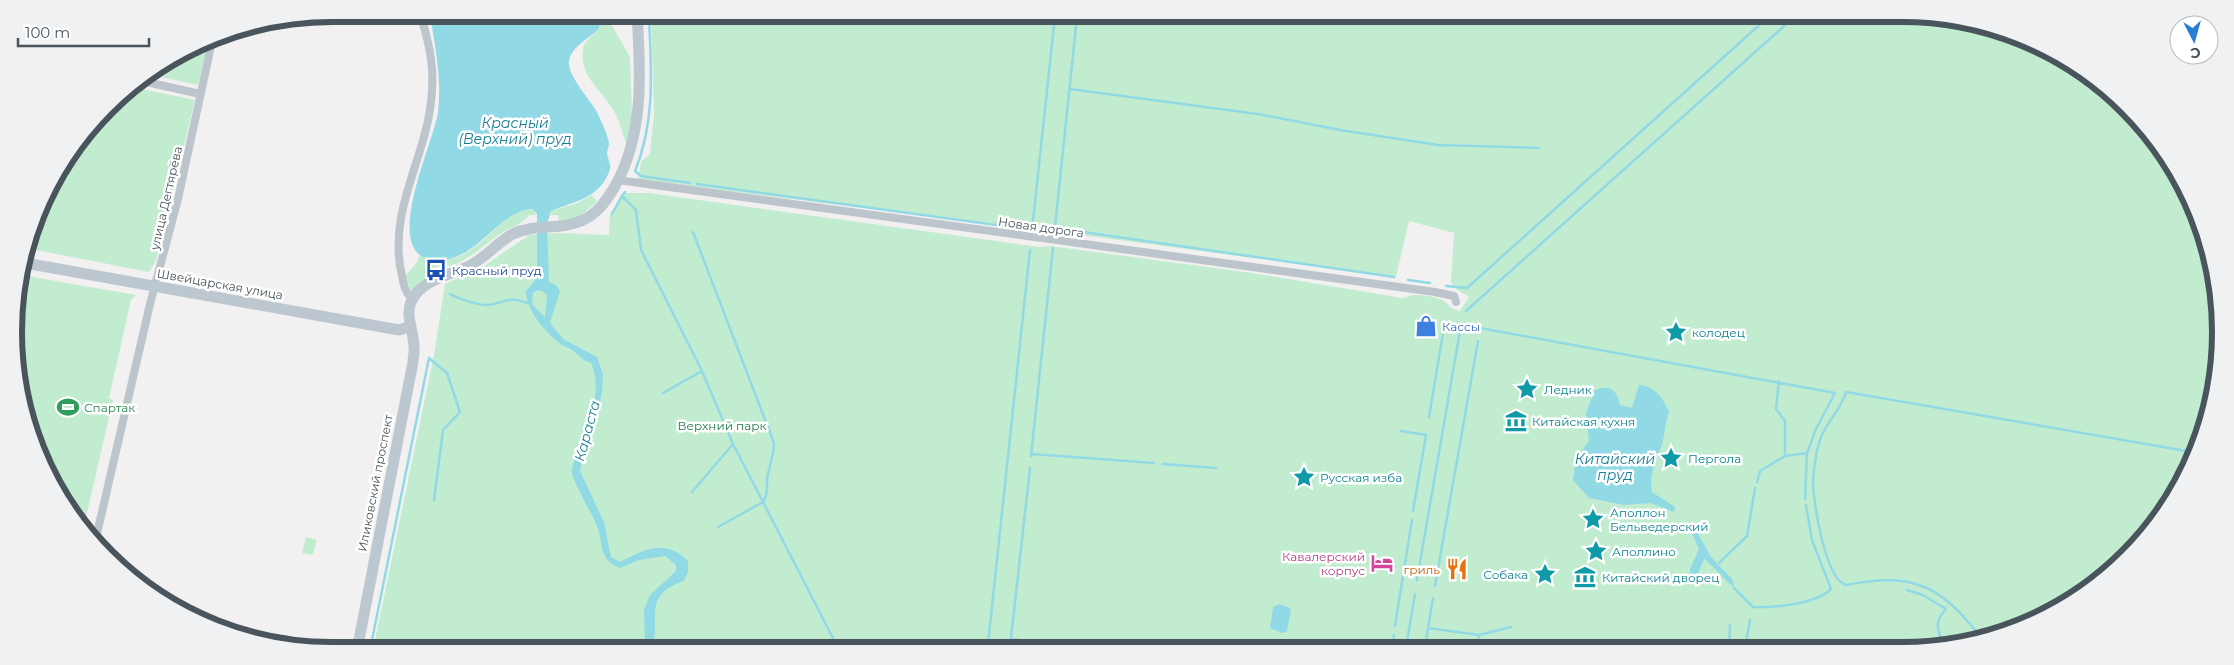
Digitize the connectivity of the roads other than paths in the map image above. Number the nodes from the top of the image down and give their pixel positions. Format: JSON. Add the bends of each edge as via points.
{"nodes":[{"id":1,"x":422,"y":22,"type":"edge"},
{"id":2,"x":637,"y":22,"type":"edge"},
{"id":3,"x":211,"y":47,"type":"edge"},
{"id":4,"x":150,"y":83,"type":"edge"},
{"id":5,"x":200,"y":94,"type":"junction"},
{"id":6,"x":618,"y":180,"type":"junction"},
{"id":7,"x":30,"y":264,"type":"edge"},
{"id":8,"x":155,"y":286,"type":"junction"},
{"id":9,"x":412,"y":299,"type":"junction"},
{"id":10,"x":1456,"y":302,"type":"dead end"},
{"id":11,"x":410,"y":326,"type":"junction"},
{"id":12,"x":97,"y":534,"type":"edge"},
{"id":13,"x":359,"y":642,"type":"edge"}],
"edges":[{"from":1,"to":9,"type":"street","via":[[430,56],[432,89],[396,244],[406,292]]},
{"from":2,"to":6,"type":"main road","via":[[638,114],[633,143]]},
{"from":3,"to":5,"type":"street","name":"улица Дегтярёва"},
{"from":4,"to":5,"type":"street"},
{"from":5,"to":8,"type":"street","name":"улица Дегтярёва","via":[[178,199]]},
{"from":6,"to":9,"type":"main road","via":[[593,215],[574,224],[514,234],[475,263],[429,283]]},
{"from":6,"to":10,"type":"street","name":"Новая дорога","via":[[1435,292],[1454,296]]},
{"from":7,"to":8,"type":"main road","name":"Швейцарская улица"},
{"from":8,"to":11,"type":"main road","name":"Швейцарская улица","via":[[399,330]]},
{"from":8,"to":12,"type":"street","name":"улица Дегтярёва"},
{"from":9,"to":11,"type":"main road","name":"Иликовский проспект"},
{"from":11,"to":13,"type":"main road","name":"Иликовский проспект","via":[[413,362]]}]}
